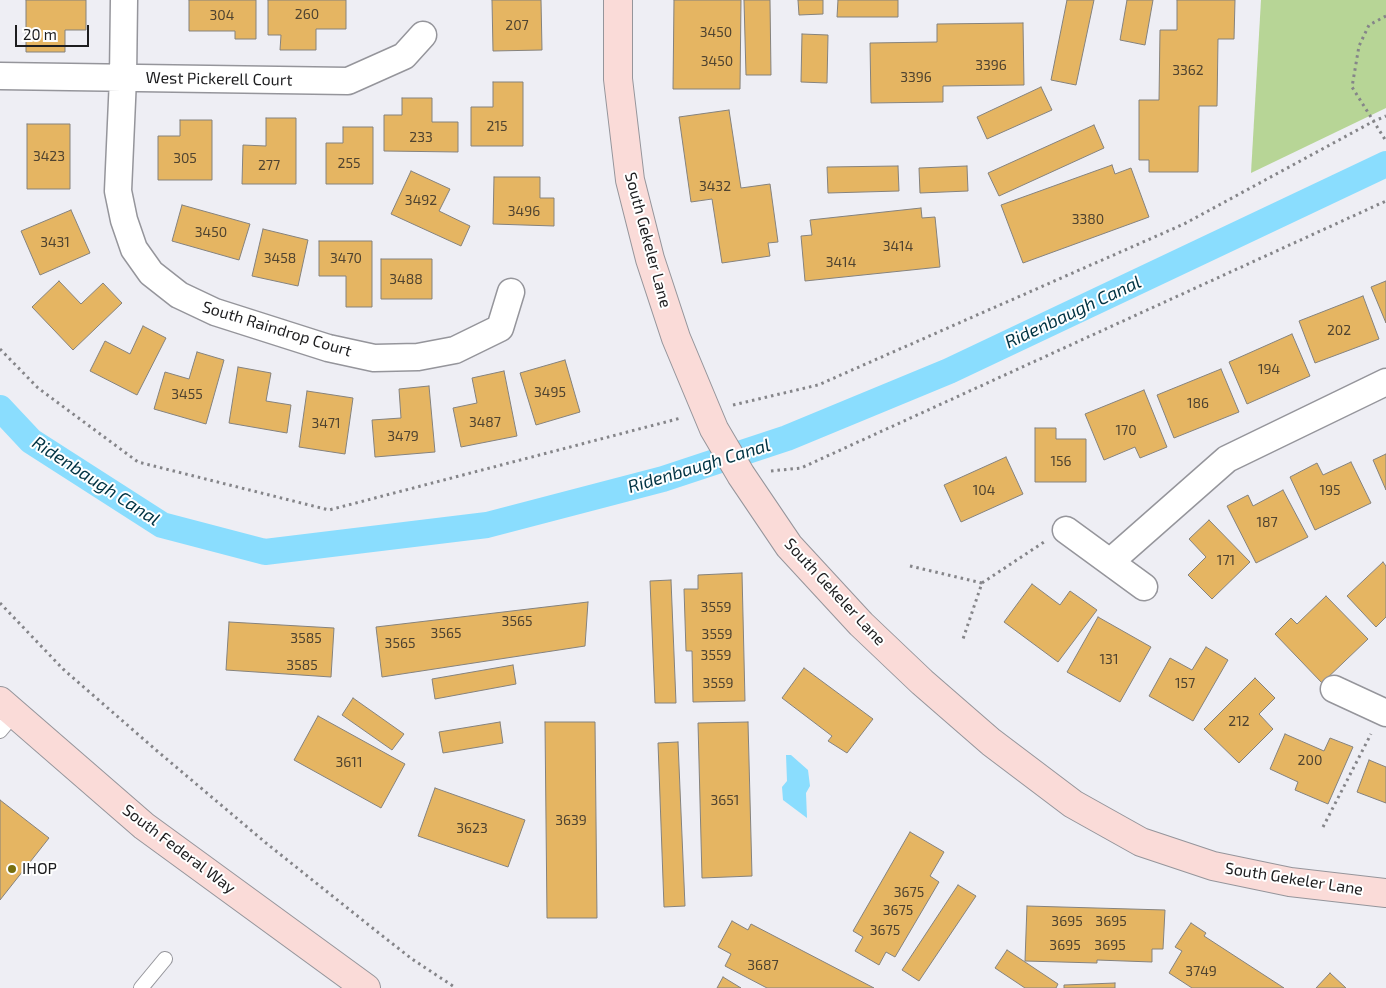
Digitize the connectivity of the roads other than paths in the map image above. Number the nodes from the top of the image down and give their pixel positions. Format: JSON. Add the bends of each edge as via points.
{"nodes":[{"id":1,"x":124,"y":0,"type":"edge"},
{"id":2,"x":618,"y":0,"type":"edge"},
{"id":3,"x":423,"y":35,"type":"dead end"},
{"id":4,"x":0,"y":76,"type":"edge"},
{"id":5,"x":123,"y":78,"type":"junction"},
{"id":6,"x":511,"y":292,"type":"dead end"},
{"id":7,"x":1386,"y":382,"type":"edge"},
{"id":8,"x":1058,"y":534,"type":"road end"},
{"id":9,"x":1110,"y":562,"type":"junction"},
{"id":10,"x":1144,"y":587,"type":"dead end"},
{"id":11,"x":1334,"y":688,"type":"dead end"},
{"id":12,"x":5,"y":715,"type":"edge"},
{"id":13,"x":1383,"y":716,"type":"edge"},
{"id":14,"x":1386,"y":893,"type":"edge"},
{"id":15,"x":165,"y":959,"type":"dead end"},
{"id":16,"x":141,"y":988,"type":"edge"},
{"id":17,"x":366,"y":988,"type":"edge"}],
"edges":[{"from":1,"to":5,"type":"street","name":"South Raindrop Court"},
{"from":2,"to":14,"type":"street","name":"South Gekeler Lane","via":[[618,79],[630,180],[650,259],[676,338],[714,429],[789,546],[861,624],[922,682],[1066,800],[1141,842],[1213,866],[1290,882]]},
{"from":3,"to":5,"type":"street","name":"West Pickerell Court","via":[[404,56],[348,81]]},
{"from":4,"to":5,"type":"street","name":"West Pickerell Court"},
{"from":5,"to":6,"type":"street","name":"South Raindrop Court","via":[[118,191],[124,220],[134,249],[152,273],[179,295],[215,312],[328,348],[374,358],[455,350],[500,328]]},
{"from":7,"to":9,"type":"street","via":[[1227,459]]},
{"from":8,"to":9,"type":"street"},
{"from":9,"to":10,"type":"street"},
{"from":11,"to":13,"type":"street"},
{"from":12,"to":17,"type":"street","name":"South Federal Way","via":[[144,826]]},
{"from":15,"to":16,"type":"lane"}]}
